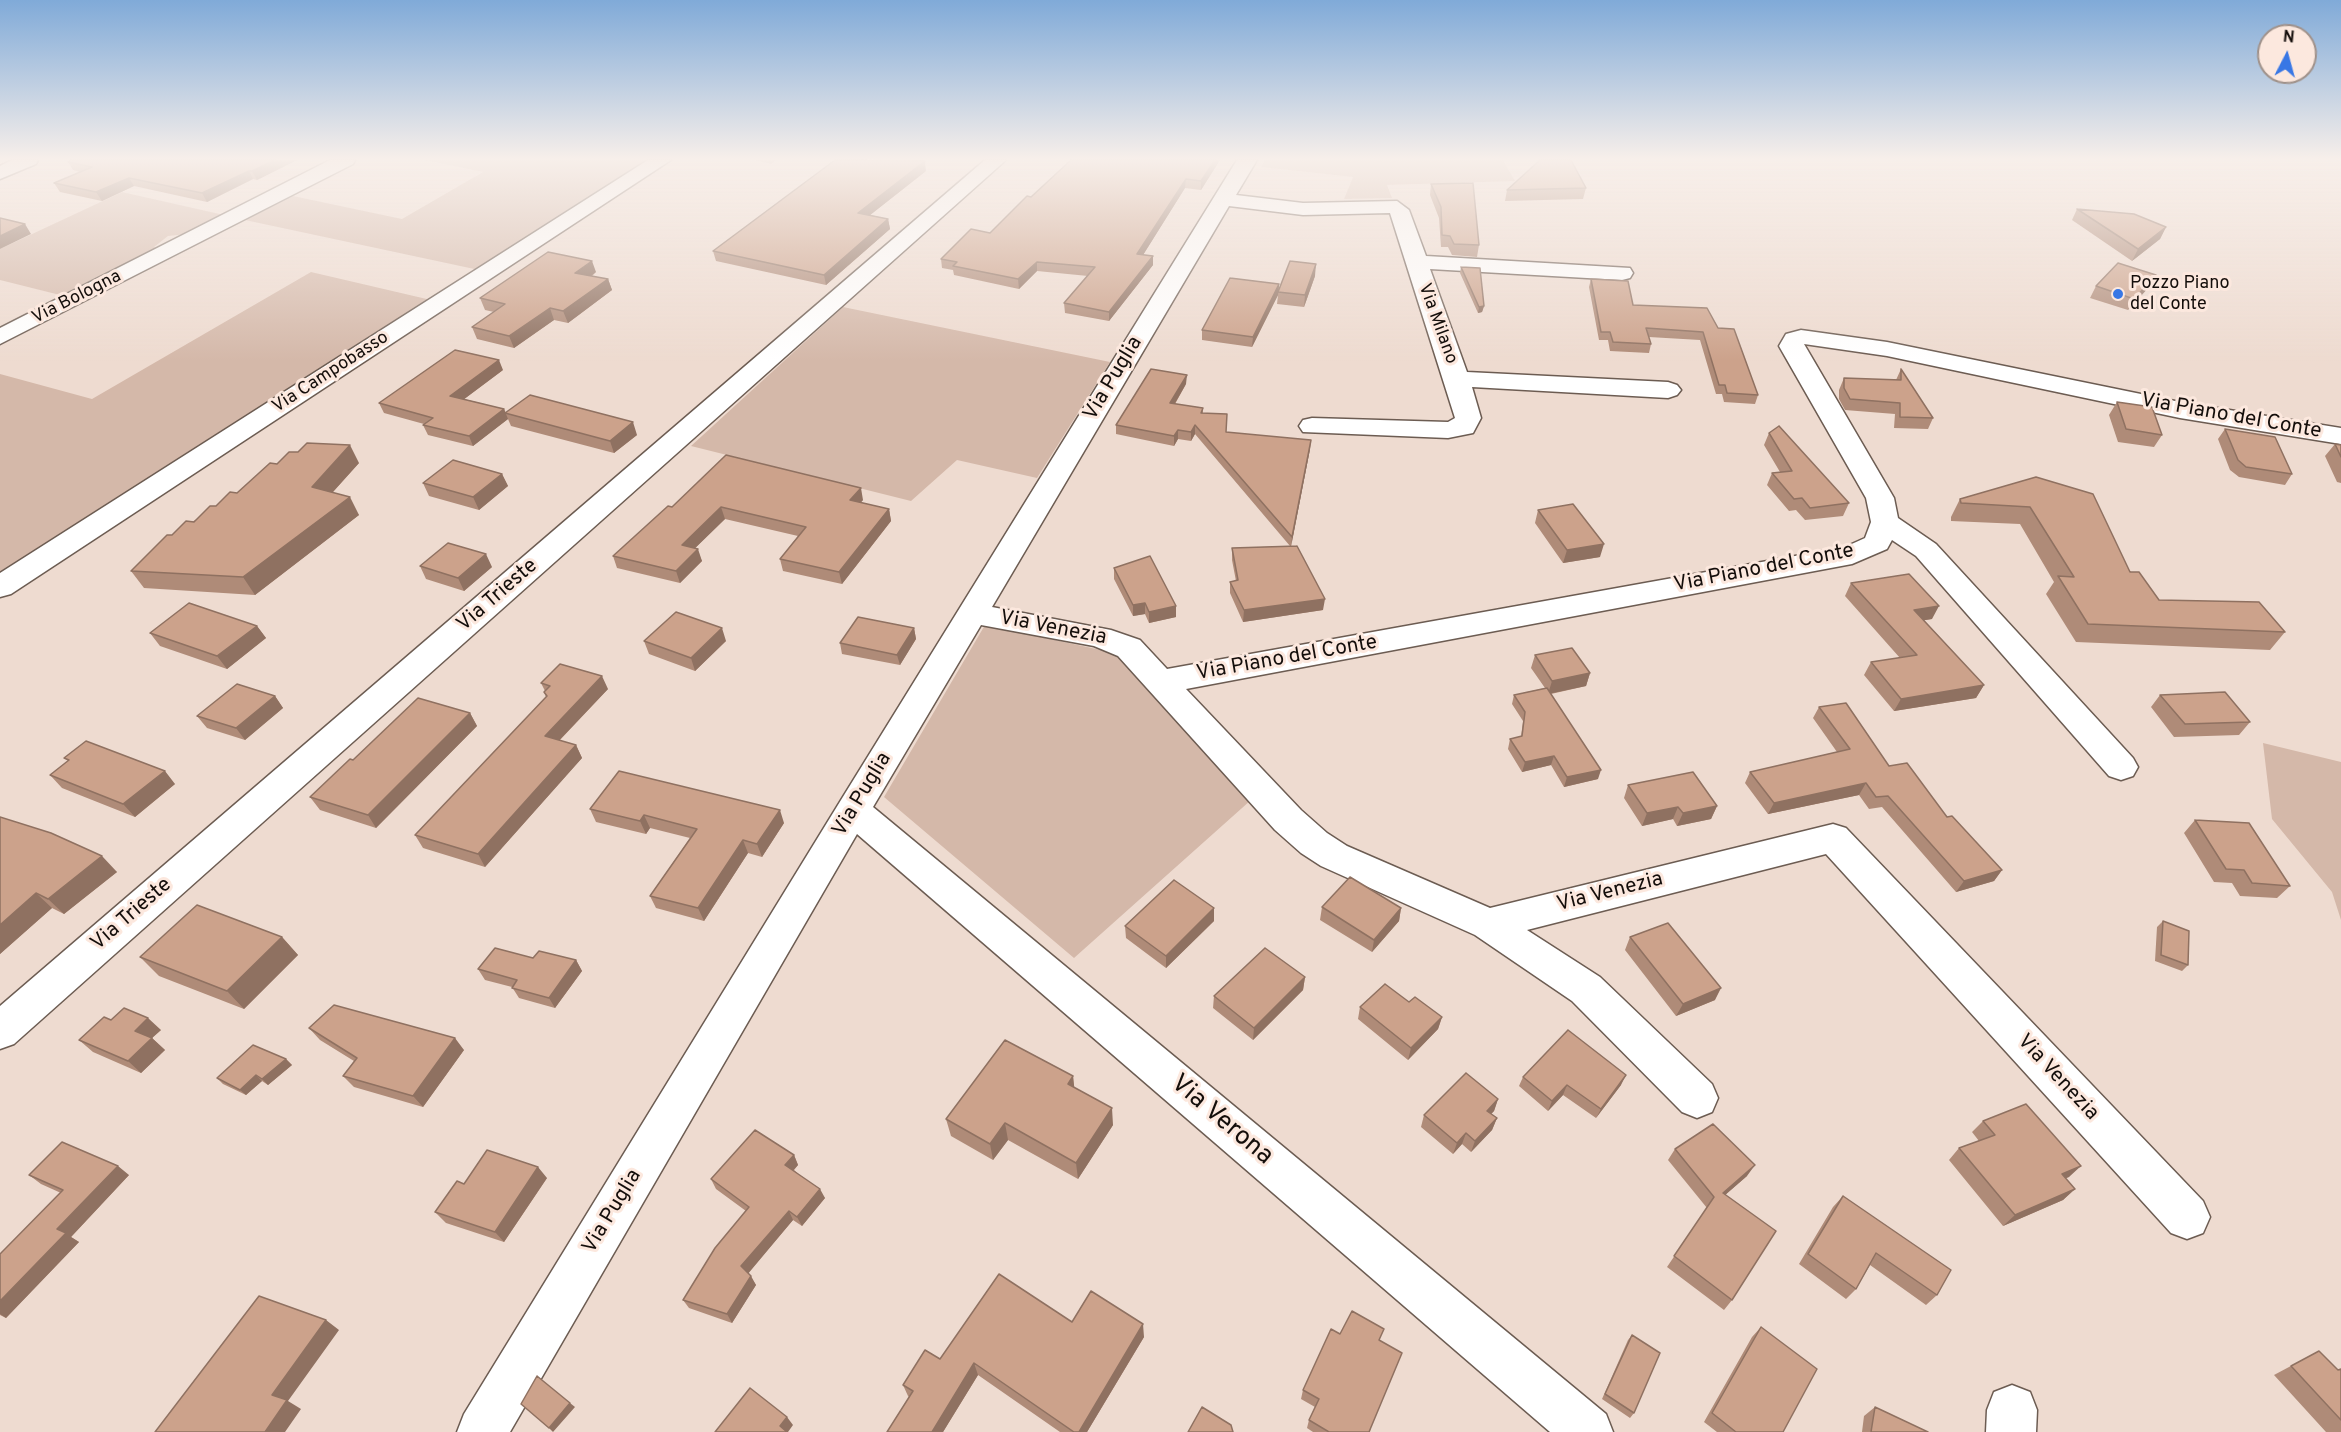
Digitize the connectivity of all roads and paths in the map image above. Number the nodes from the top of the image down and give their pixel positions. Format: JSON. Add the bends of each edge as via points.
{"nodes":[{"id":1,"x":215,"y":227,"type":"edge"},
{"id":2,"x":558,"y":227,"type":"edge"},
{"id":3,"x":921,"y":227,"type":"edge"},
{"id":4,"x":1206,"y":227,"type":"edge"},
{"id":5,"x":1404,"y":227,"type":"edge"},
{"id":6,"x":1415,"y":262,"type":"junction"},
{"id":7,"x":1622,"y":273,"type":"dead end"},
{"id":8,"x":0,"y":337,"type":"edge"},
{"id":9,"x":1457,"y":379,"type":"junction"},
{"id":10,"x":1668,"y":390,"type":"dead end"},
{"id":11,"x":1312,"y":426,"type":"dead end"},
{"id":12,"x":2341,"y":436,"type":"edge"},
{"id":13,"x":1885,"y":522,"type":"junction"},
{"id":14,"x":0,"y":586,"type":"edge"},
{"id":15,"x":972,"y":613,"type":"junction"},
{"id":16,"x":1160,"y":682,"type":"junction"},
{"id":17,"x":2121,"y":767,"type":"dead end"},
{"id":18,"x":853,"y":810,"type":"junction"},
{"id":19,"x":1488,"y":924,"type":"junction"},
{"id":20,"x":0,"y":1031,"type":"edge"},
{"id":21,"x":1697,"y":1098,"type":"dead end"},
{"id":22,"x":2187,"y":1217,"type":"dead end"},
{"id":23,"x":482,"y":1432,"type":"edge"},
{"id":24,"x":1588,"y":1432,"type":"edge"}],
"edges":[{"from":1,"to":8,"type":"street","name":"Via Bologna"},
{"from":2,"to":14,"type":"street","name":"Via Campobasso"},
{"from":3,"to":20,"type":"street","name":"Via Trieste"},
{"from":4,"to":15,"type":"street","name":"Via Puglia"},
{"from":5,"to":6,"type":"street","name":"Via Milano"},
{"from":6,"to":7,"type":"street"},
{"from":6,"to":9,"type":"street","name":"Via Milano"},
{"from":9,"to":10,"type":"street"},
{"from":9,"to":11,"type":"street","name":"Via Milano","via":[[1468,418],[1464,427],[1448,430]]},
{"from":12,"to":13,"type":"street","name":"Via Piano del Conte","via":[[2180,410],[1887,349],[1813,337],[1794,339],[1791,346],[1880,498]]},
{"from":13,"to":16,"type":"street","name":"Via Piano del Conte","via":[[1877,543],[1852,555]]},
{"from":13,"to":17,"type":"street","via":[[1926,550]]},
{"from":15,"to":16,"type":"street","name":"Via Venezia","via":[[1116,641],[1129,648]]},
{"from":15,"to":18,"type":"street","name":"Via Puglia"},
{"from":16,"to":19,"type":"street","name":"Via Venezia","via":[[1314,843],[1334,856]]},
{"from":18,"to":23,"type":"street","name":"Via Puglia"},
{"from":18,"to":24,"type":"street","name":"Via Verona"},
{"from":19,"to":21,"type":"street","via":[[1586,988]]},
{"from":19,"to":22,"type":"street","name":"Via Venezia","via":[[1833,838]]}]}
